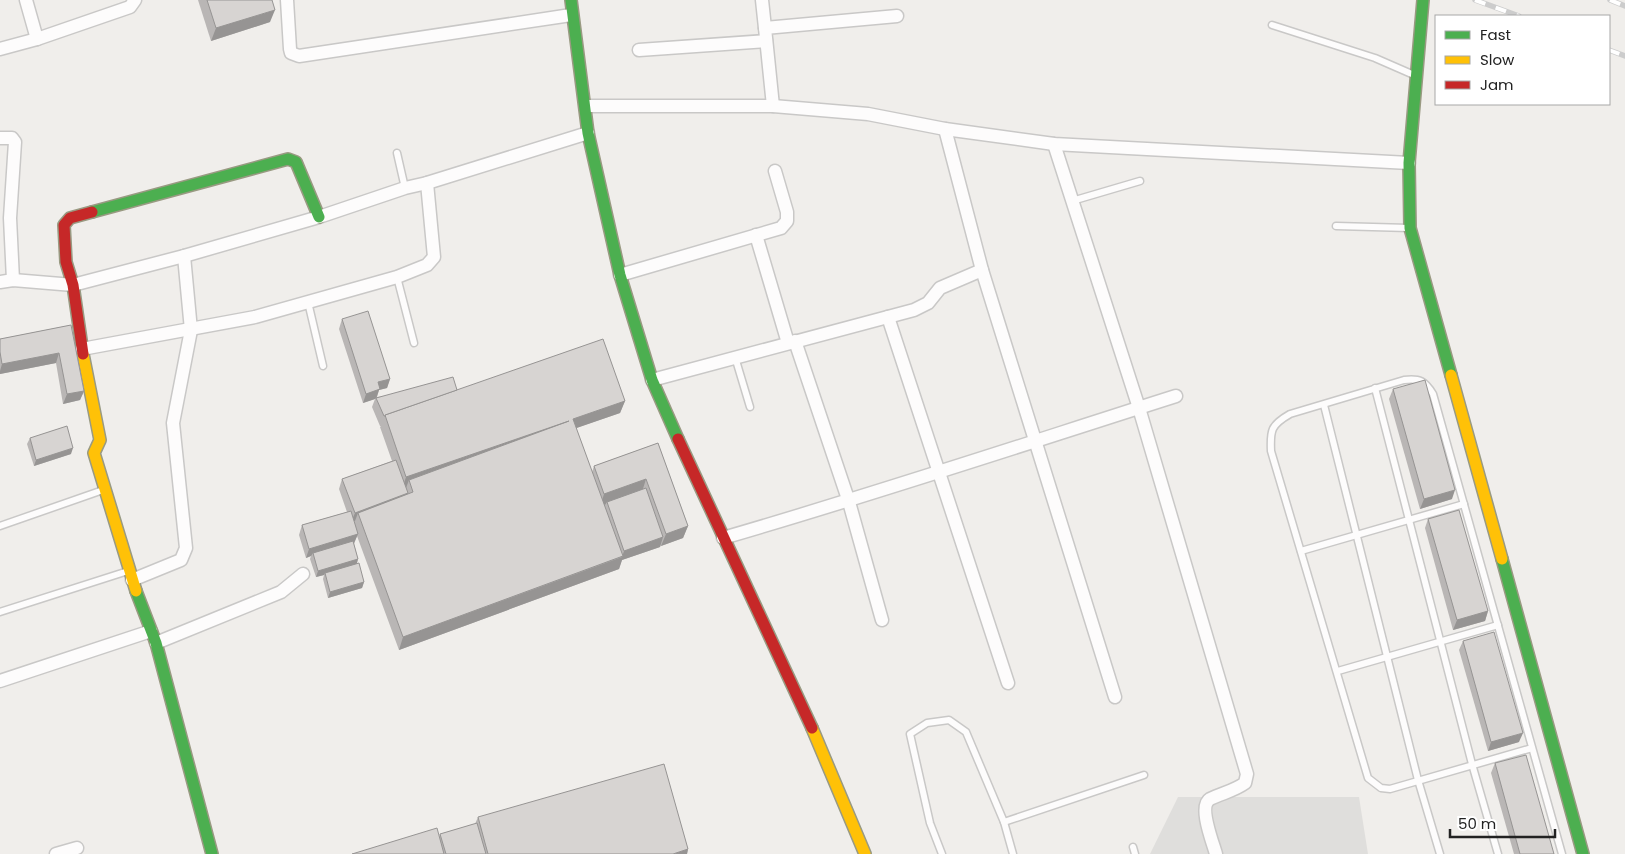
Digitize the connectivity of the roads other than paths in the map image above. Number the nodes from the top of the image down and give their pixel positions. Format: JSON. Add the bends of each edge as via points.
{"nodes":[{"id":1,"x":26,"y":0,"type":"edge"},
{"id":2,"x":135,"y":0,"type":"edge"},
{"id":3,"x":287,"y":0,"type":"edge"},
{"id":4,"x":571,"y":0,"type":"edge"},
{"id":5,"x":762,"y":0,"type":"edge"},
{"id":6,"x":1423,"y":0,"type":"edge"},
{"id":7,"x":571,"y":15,"type":"junction"},
{"id":8,"x":897,"y":16,"type":"dead end"},
{"id":9,"x":1272,"y":26,"type":"dead end"},
{"id":10,"x":766,"y":34,"type":"junction"},
{"id":11,"x":37,"y":39,"type":"junction"},
{"id":12,"x":0,"y":49,"type":"edge"},
{"id":13,"x":639,"y":50,"type":"dead end"},
{"id":14,"x":1418,"y":77,"type":"junction"},
{"id":15,"x":586,"y":106,"type":"junction"},
{"id":16,"x":773,"y":106,"type":"junction"},
{"id":17,"x":945,"y":129,"type":"junction"},
{"id":18,"x":588,"y":133,"type":"junction"},
{"id":19,"x":0,"y":138,"type":"edge"},
{"id":20,"x":1054,"y":144,"type":"junction"},
{"id":21,"x":397,"y":153,"type":"dead end"},
{"id":22,"x":1409,"y":163,"type":"junction"},
{"id":23,"x":775,"y":171,"type":"dead end"},
{"id":24,"x":1140,"y":181,"type":"dead end"},
{"id":25,"x":427,"y":183,"type":"junction"},
{"id":26,"x":406,"y":188,"type":"junction"},
{"id":27,"x":1072,"y":200,"type":"junction"},
{"id":28,"x":319,"y":217,"type":"junction"},
{"id":29,"x":1336,"y":226,"type":"dead end"},
{"id":30,"x":1410,"y":228,"type":"junction"},
{"id":31,"x":756,"y":235,"type":"junction"},
{"id":32,"x":184,"y":256,"type":"junction"},
{"id":33,"x":982,"y":270,"type":"junction"},
{"id":34,"x":620,"y":275,"type":"junction"},
{"id":35,"x":397,"y":277,"type":"junction"},
{"id":36,"x":13,"y":280,"type":"junction"},
{"id":37,"x":0,"y":282,"type":"edge"},
{"id":38,"x":73,"y":285,"type":"junction"},
{"id":39,"x":308,"y":302,"type":"junction"},
{"id":40,"x":888,"y":317,"type":"junction"},
{"id":41,"x":192,"y":330,"type":"junction"},
{"id":42,"x":792,"y":342,"type":"junction"},
{"id":43,"x":414,"y":343,"type":"dead end"},
{"id":44,"x":82,"y":349,"type":"junction"},
{"id":45,"x":735,"y":357,"type":"junction"},
{"id":46,"x":323,"y":366,"type":"dead end"},
{"id":47,"x":652,"y":380,"type":"junction"},
{"id":48,"x":1375,"y":388,"type":"junction"},
{"id":49,"x":1176,"y":396,"type":"dead end"},
{"id":50,"x":1324,"y":405,"type":"junction"},
{"id":51,"x":750,"y":407,"type":"dead end"},
{"id":52,"x":1139,"y":408,"type":"junction"},
{"id":53,"x":1035,"y":443,"type":"junction"},
{"id":54,"x":938,"y":471,"type":"junction"},
{"id":55,"x":105,"y":489,"type":"junction"},
{"id":56,"x":849,"y":502,"type":"junction"},
{"id":57,"x":1464,"y":504,"type":"junction"},
{"id":58,"x":1408,"y":521,"type":"junction"},
{"id":59,"x":0,"y":526,"type":"edge"},
{"id":60,"x":1357,"y":534,"type":"junction"},
{"id":61,"x":723,"y":538,"type":"junction"},
{"id":62,"x":1301,"y":551,"type":"junction"},
{"id":63,"x":303,"y":574,"type":"dead end"},
{"id":64,"x":130,"y":575,"type":"junction"},
{"id":65,"x":0,"y":612,"type":"edge"},
{"id":66,"x":882,"y":620,"type":"dead end"},
{"id":67,"x":1498,"y":625,"type":"junction"},
{"id":68,"x":154,"y":637,"type":"junction"},
{"id":69,"x":1441,"y":642,"type":"junction"},
{"id":70,"x":1388,"y":658,"type":"junction"},
{"id":71,"x":1338,"y":671,"type":"junction"},
{"id":72,"x":0,"y":681,"type":"edge"},
{"id":73,"x":1008,"y":683,"type":"dead end"},
{"id":74,"x":1115,"y":697,"type":"dead end"},
{"id":75,"x":1532,"y":748,"type":"junction"},
{"id":76,"x":1472,"y":764,"type":"junction"},
{"id":77,"x":1144,"y":775,"type":"dead end"},
{"id":78,"x":1418,"y":780,"type":"junction"},
{"id":79,"x":1004,"y":822,"type":"junction"},
{"id":80,"x":77,"y":848,"type":"dead end"},
{"id":81,"x":56,"y":854,"type":"edge"},
{"id":82,"x":212,"y":854,"type":"edge"},
{"id":83,"x":865,"y":854,"type":"edge"},
{"id":84,"x":942,"y":854,"type":"edge"},
{"id":85,"x":1013,"y":854,"type":"edge"},
{"id":86,"x":1216,"y":854,"type":"edge"},
{"id":87,"x":1440,"y":854,"type":"edge"},
{"id":88,"x":1498,"y":854,"type":"edge"},
{"id":89,"x":1562,"y":854,"type":"edge"},
{"id":90,"x":1583,"y":854,"type":"edge"}],
"edges":[{"from":1,"to":11,"type":"street"},
{"from":2,"to":11,"type":"street","via":[[130,7]]},
{"from":3,"to":7,"type":"street","via":[[290,50],[299,56]]},
{"from":4,"to":7,"type":"street"},
{"from":5,"to":10,"type":"street"},
{"from":6,"to":14,"type":"street"},
{"from":7,"to":15,"type":"street"},
{"from":8,"to":10,"type":"street"},
{"from":9,"to":14,"type":"lane","via":[[1375,58]]},
{"from":10,"to":13,"type":"street"},
{"from":10,"to":16,"type":"street"},
{"from":11,"to":12,"type":"street"},
{"from":14,"to":22,"type":"street"},
{"from":15,"to":16,"type":"street"},
{"from":15,"to":18,"type":"street"},
{"from":16,"to":17,"type":"street","via":[[868,114]]},
{"from":17,"to":20,"type":"street"},
{"from":17,"to":33,"type":"street"},
{"from":18,"to":25,"type":"street"},
{"from":18,"to":34,"type":"street"},
{"from":19,"to":36,"type":"street","via":[[12,138],[15,142],[10,218]]},
{"from":20,"to":22,"type":"street"},
{"from":20,"to":27,"type":"street"},
{"from":21,"to":26,"type":"lane"},
{"from":22,"to":30,"type":"street"},
{"from":23,"to":31,"type":"street","via":[[787,221],[781,228]]},
{"from":24,"to":27,"type":"lane"},
{"from":25,"to":26,"type":"street"},
{"from":25,"to":35,"type":"street","via":[[434,257],[427,265]]},
{"from":26,"to":28,"type":"street"},
{"from":27,"to":52,"type":"street"},
{"from":28,"to":32,"type":"street"},
{"from":28,"to":38,"type":"street","via":[[296,162],[288,159],[70,218],[64,225],[66,262]]},
{"from":29,"to":30,"type":"lane"},
{"from":30,"to":90,"type":"street"},
{"from":31,"to":34,"type":"street"},
{"from":31,"to":42,"type":"street"},
{"from":32,"to":38,"type":"street"},
{"from":32,"to":41,"type":"street"},
{"from":33,"to":40,"type":"street","via":[[940,288],[928,303]]},
{"from":33,"to":53,"type":"street"},
{"from":34,"to":47,"type":"street"},
{"from":35,"to":39,"type":"street"},
{"from":35,"to":43,"type":"lane"},
{"from":36,"to":37,"type":"street"},
{"from":36,"to":38,"type":"street"},
{"from":38,"to":44,"type":"street"},
{"from":39,"to":41,"type":"street"},
{"from":39,"to":46,"type":"lane"},
{"from":40,"to":42,"type":"street"},
{"from":40,"to":54,"type":"street"},
{"from":41,"to":44,"type":"street"},
{"from":41,"to":64,"type":"street","via":[[173,423],[186,548],[181,560]]},
{"from":42,"to":45,"type":"street"},
{"from":42,"to":56,"type":"street"},
{"from":44,"to":55,"type":"street","via":[[100,440],[94,453]]},
{"from":45,"to":47,"type":"street"},
{"from":45,"to":51,"type":"lane"},
{"from":47,"to":61,"type":"street"},
{"from":48,"to":50,"type":"lane"},
{"from":48,"to":57,"type":"lane","via":[[1404,380],[1426,382],[1433,394]]},
{"from":48,"to":58,"type":"lane"},
{"from":49,"to":52,"type":"street"},
{"from":50,"to":60,"type":"lane"},
{"from":50,"to":62,"type":"lane","via":[[1290,414],[1278,421],[1270,432],[1271,452]]},
{"from":52,"to":53,"type":"street"},
{"from":52,"to":86,"type":"street","via":[[1247,774],[1245,783],[1208,800],[1206,804],[1204,812]]},
{"from":53,"to":54,"type":"street"},
{"from":53,"to":74,"type":"street"},
{"from":54,"to":56,"type":"street"},
{"from":54,"to":73,"type":"street"},
{"from":55,"to":59,"type":"lane"},
{"from":55,"to":64,"type":"street"},
{"from":56,"to":61,"type":"street"},
{"from":56,"to":66,"type":"street"},
{"from":57,"to":58,"type":"lane"},
{"from":57,"to":67,"type":"lane"},
{"from":58,"to":60,"type":"lane"},
{"from":58,"to":69,"type":"lane"},
{"from":60,"to":62,"type":"lane"},
{"from":60,"to":70,"type":"lane"},
{"from":61,"to":83,"type":"street","via":[[811,726]]},
{"from":62,"to":71,"type":"lane"},
{"from":63,"to":68,"type":"street","via":[[281,592]]},
{"from":64,"to":65,"type":"lane"},
{"from":64,"to":68,"type":"street"},
{"from":67,"to":69,"type":"lane"},
{"from":67,"to":75,"type":"lane"},
{"from":68,"to":72,"type":"street"},
{"from":68,"to":82,"type":"street"},
{"from":69,"to":70,"type":"lane"},
{"from":69,"to":76,"type":"lane"},
{"from":70,"to":71,"type":"lane"},
{"from":70,"to":78,"type":"lane"},
{"from":71,"to":78,"type":"lane","via":[[1368,778],[1381,788],[1390,789]]},
{"from":75,"to":76,"type":"lane"},
{"from":75,"to":89,"type":"lane"},
{"from":76,"to":78,"type":"lane"},
{"from":76,"to":88,"type":"lane"},
{"from":77,"to":79,"type":"lane"},
{"from":78,"to":87,"type":"lane"},
{"from":79,"to":84,"type":"lane","via":[[966,732],[949,720],[927,723],[910,734],[930,823]]},
{"from":79,"to":85,"type":"lane"},
{"from":80,"to":81,"type":"street"}]}
